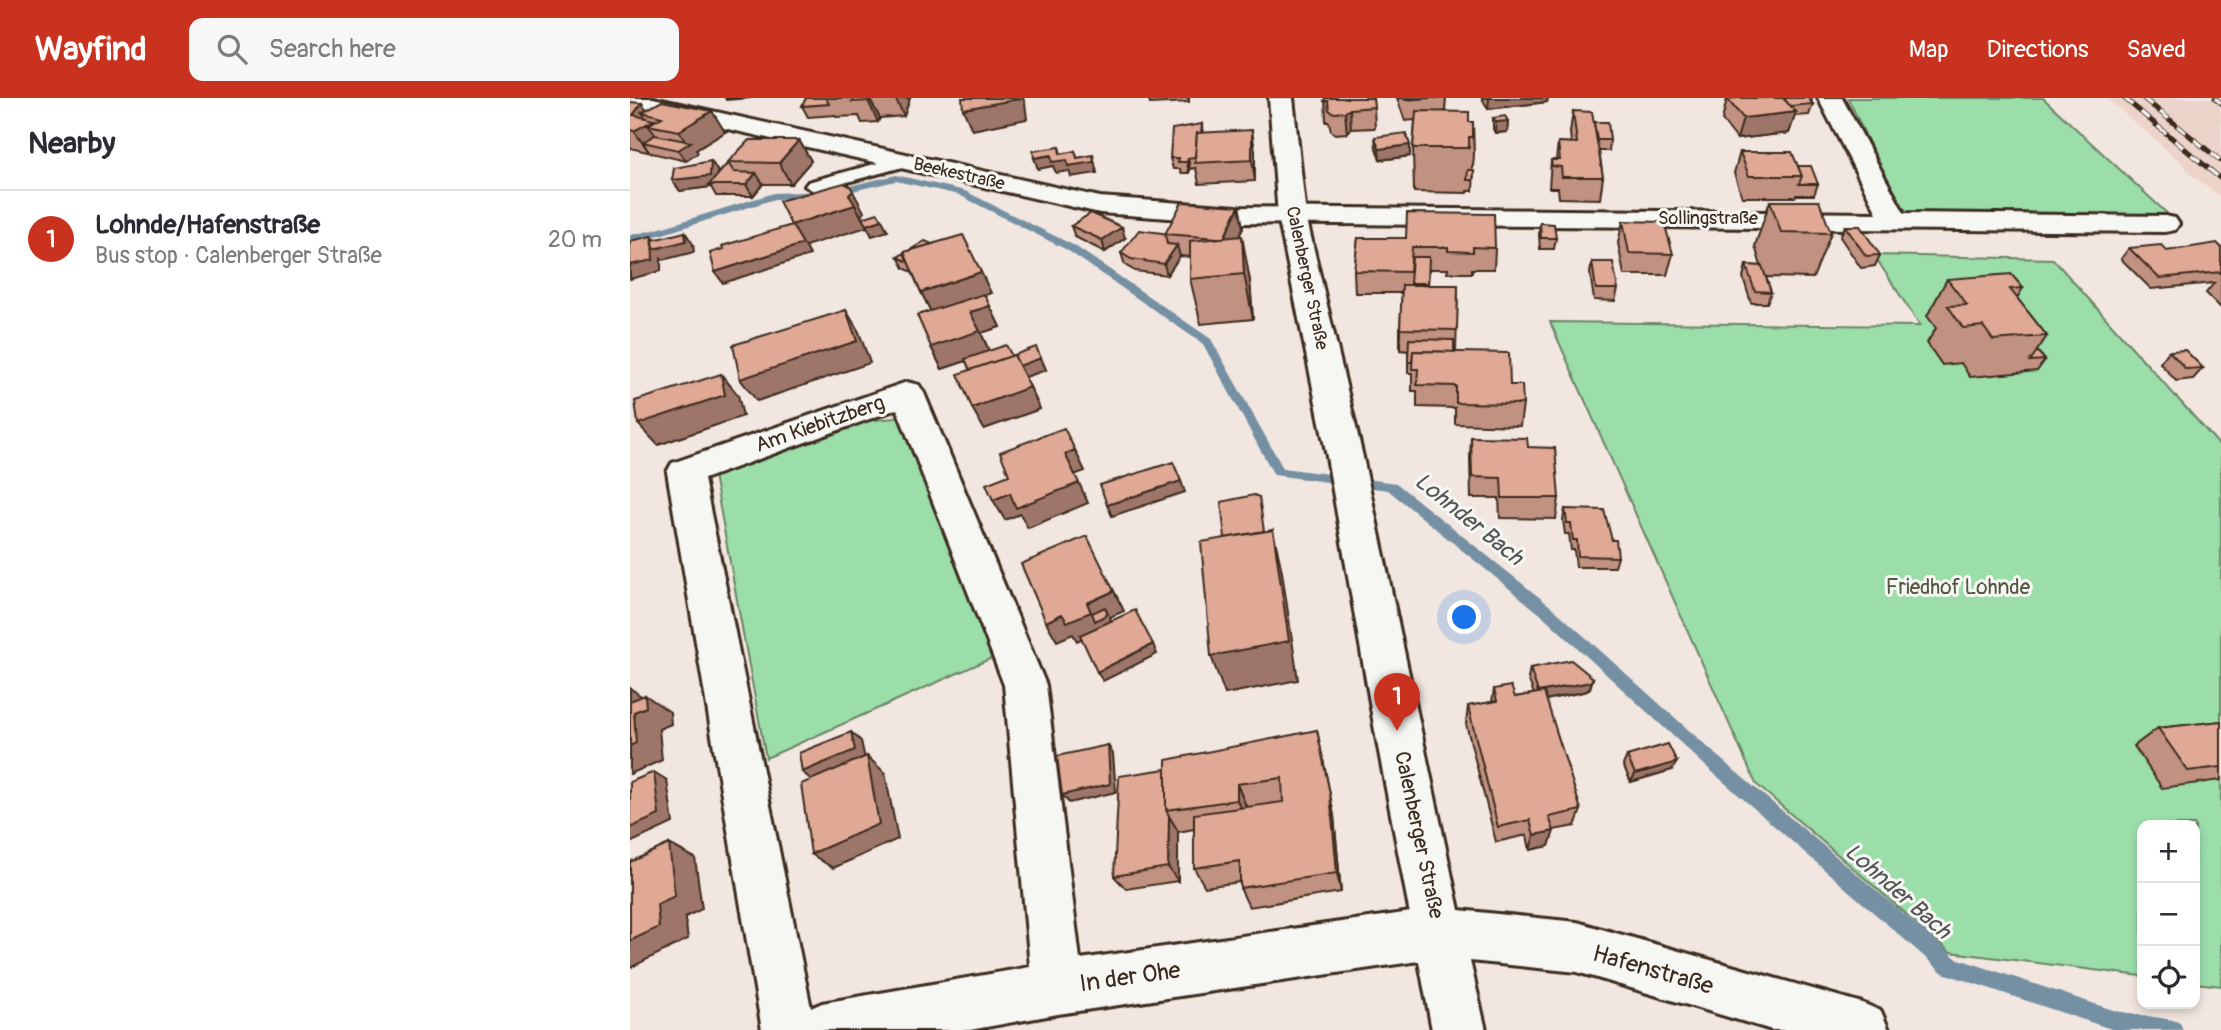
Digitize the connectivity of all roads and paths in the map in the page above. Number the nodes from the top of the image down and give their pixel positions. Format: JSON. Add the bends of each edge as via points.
{"nodes":[{"id":1,"x":1280,"y":98,"type":"edge"},
{"id":2,"x":1830,"y":98,"type":"edge"},
{"id":3,"x":630,"y":100,"type":"edge"},
{"id":4,"x":904,"y":161,"type":"junction"},
{"id":5,"x":814,"y":186,"type":"dead end"},
{"id":6,"x":1292,"y":215,"type":"junction"},
{"id":7,"x":1894,"y":220,"type":"junction"},
{"id":8,"x":2165,"y":224,"type":"dead end"},
{"id":9,"x":1439,"y":933,"type":"junction"},
{"id":10,"x":1058,"y":988,"type":"junction"},
{"id":11,"x":789,"y":1030,"type":"edge"},
{"id":12,"x":822,"y":1030,"type":"edge"},
{"id":13,"x":1460,"y":1030,"type":"edge"},
{"id":14,"x":1863,"y":1030,"type":"edge"}],
"edges":[{"from":1,"to":6,"type":"street","name":"Calenberger Straße"},
{"from":2,"to":7,"type":"street"},
{"from":3,"to":4,"type":"street","name":"Beekestraße"},
{"from":4,"to":5,"type":"lane"},
{"from":4,"to":6,"type":"street","name":"Beekestraße","via":[[1100,205]]},
{"from":6,"to":7,"type":"street","name":"Sollingstraße"},
{"from":6,"to":9,"type":"street","name":"Calenberger Straße"},
{"from":7,"to":8,"type":"street","name":"Sollingstraße"},
{"from":9,"to":10,"type":"street","name":"In der Ohe"},
{"from":9,"to":13,"type":"street","name":"Calenberger Straße"},
{"from":9,"to":14,"type":"street","name":"Hafenstraße","via":[[1577,947]]},
{"from":10,"to":11,"type":"street","name":"Am Kiebitzberg","via":[[1025,685],[907,393],[685,472]]},
{"from":10,"to":12,"type":"street","name":"In der Ohe"}]}
